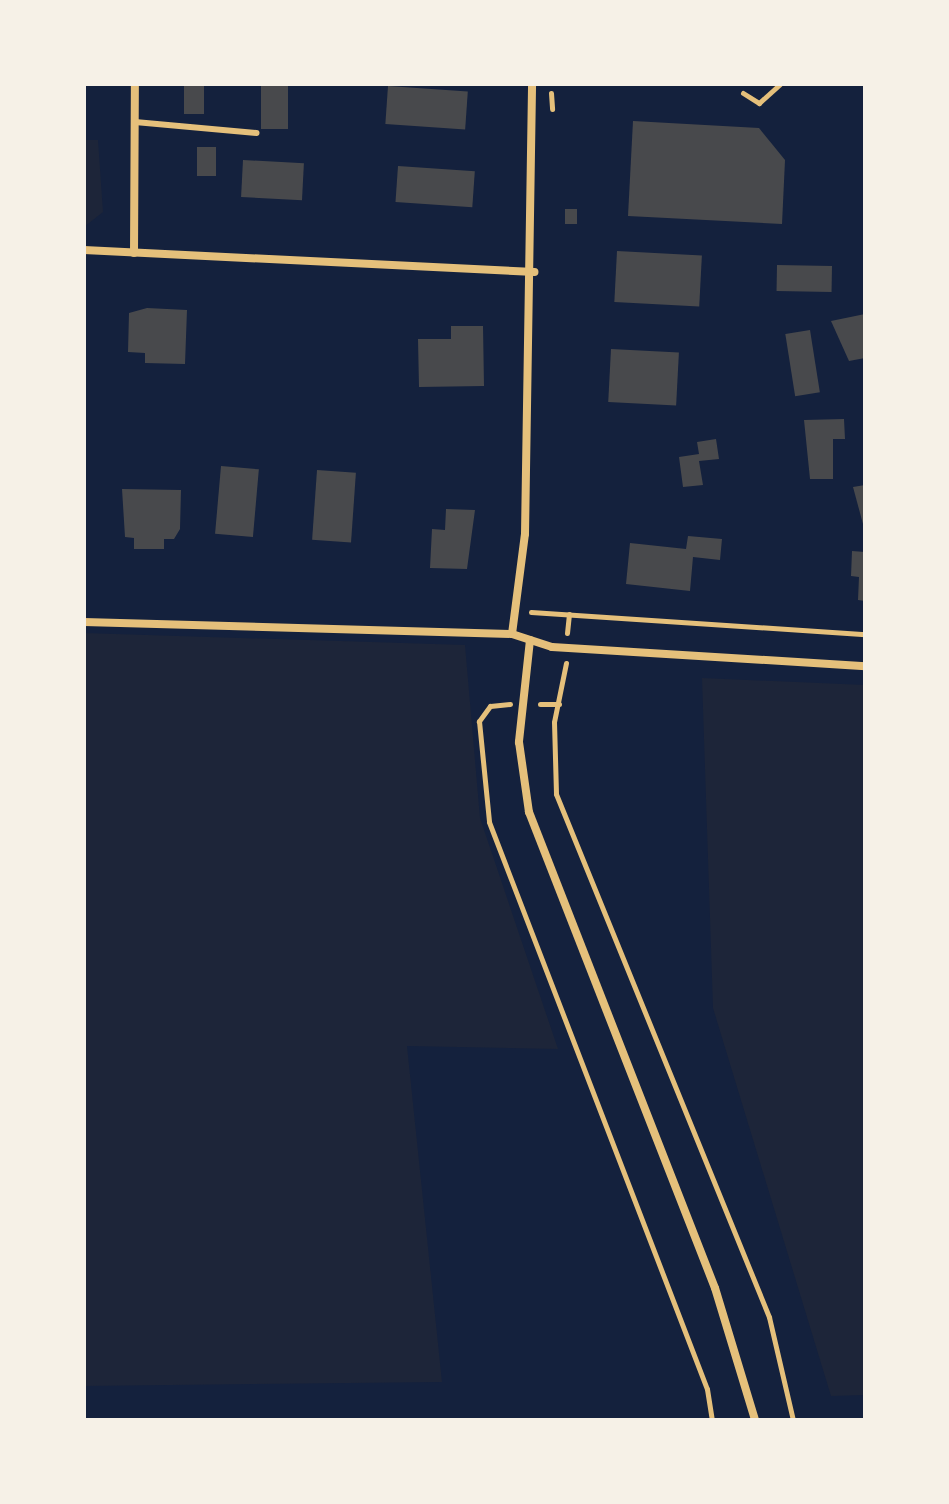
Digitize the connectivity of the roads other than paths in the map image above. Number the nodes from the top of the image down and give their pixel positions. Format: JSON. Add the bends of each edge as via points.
{"nodes":[{"id":1,"x":135,"y":84,"type":"edge"},
{"id":2,"x":532,"y":84,"type":"edge"},
{"id":3,"x":135,"y":122,"type":"junction"},
{"id":4,"x":257,"y":133,"type":"dead end"},
{"id":5,"x":84,"y":250,"type":"edge"},
{"id":6,"x":134,"y":253,"type":"junction"},
{"id":7,"x":534,"y":272,"type":"junction"},
{"id":8,"x":84,"y":622,"type":"edge"},
{"id":9,"x":512,"y":634,"type":"junction"},
{"id":10,"x":530,"y":640,"type":"junction"},
{"id":11,"x":865,"y":666,"type":"edge"},
{"id":12,"x":755,"y":1420,"type":"edge"}],
"edges":[{"from":1,"to":3,"type":"street"},
{"from":2,"to":7,"type":"street"},
{"from":3,"to":4,"type":"lane"},
{"from":3,"to":6,"type":"street"},
{"from":5,"to":6,"type":"street"},
{"from":6,"to":7,"type":"street"},
{"from":7,"to":9,"type":"street","via":[[525,534]]},
{"from":8,"to":9,"type":"street"},
{"from":9,"to":10,"type":"street"},
{"from":10,"to":11,"type":"street","via":[[567,648]]},
{"from":10,"to":12,"type":"street","via":[[519,704],[529,812],[547,873],[715,1288]]}]}
